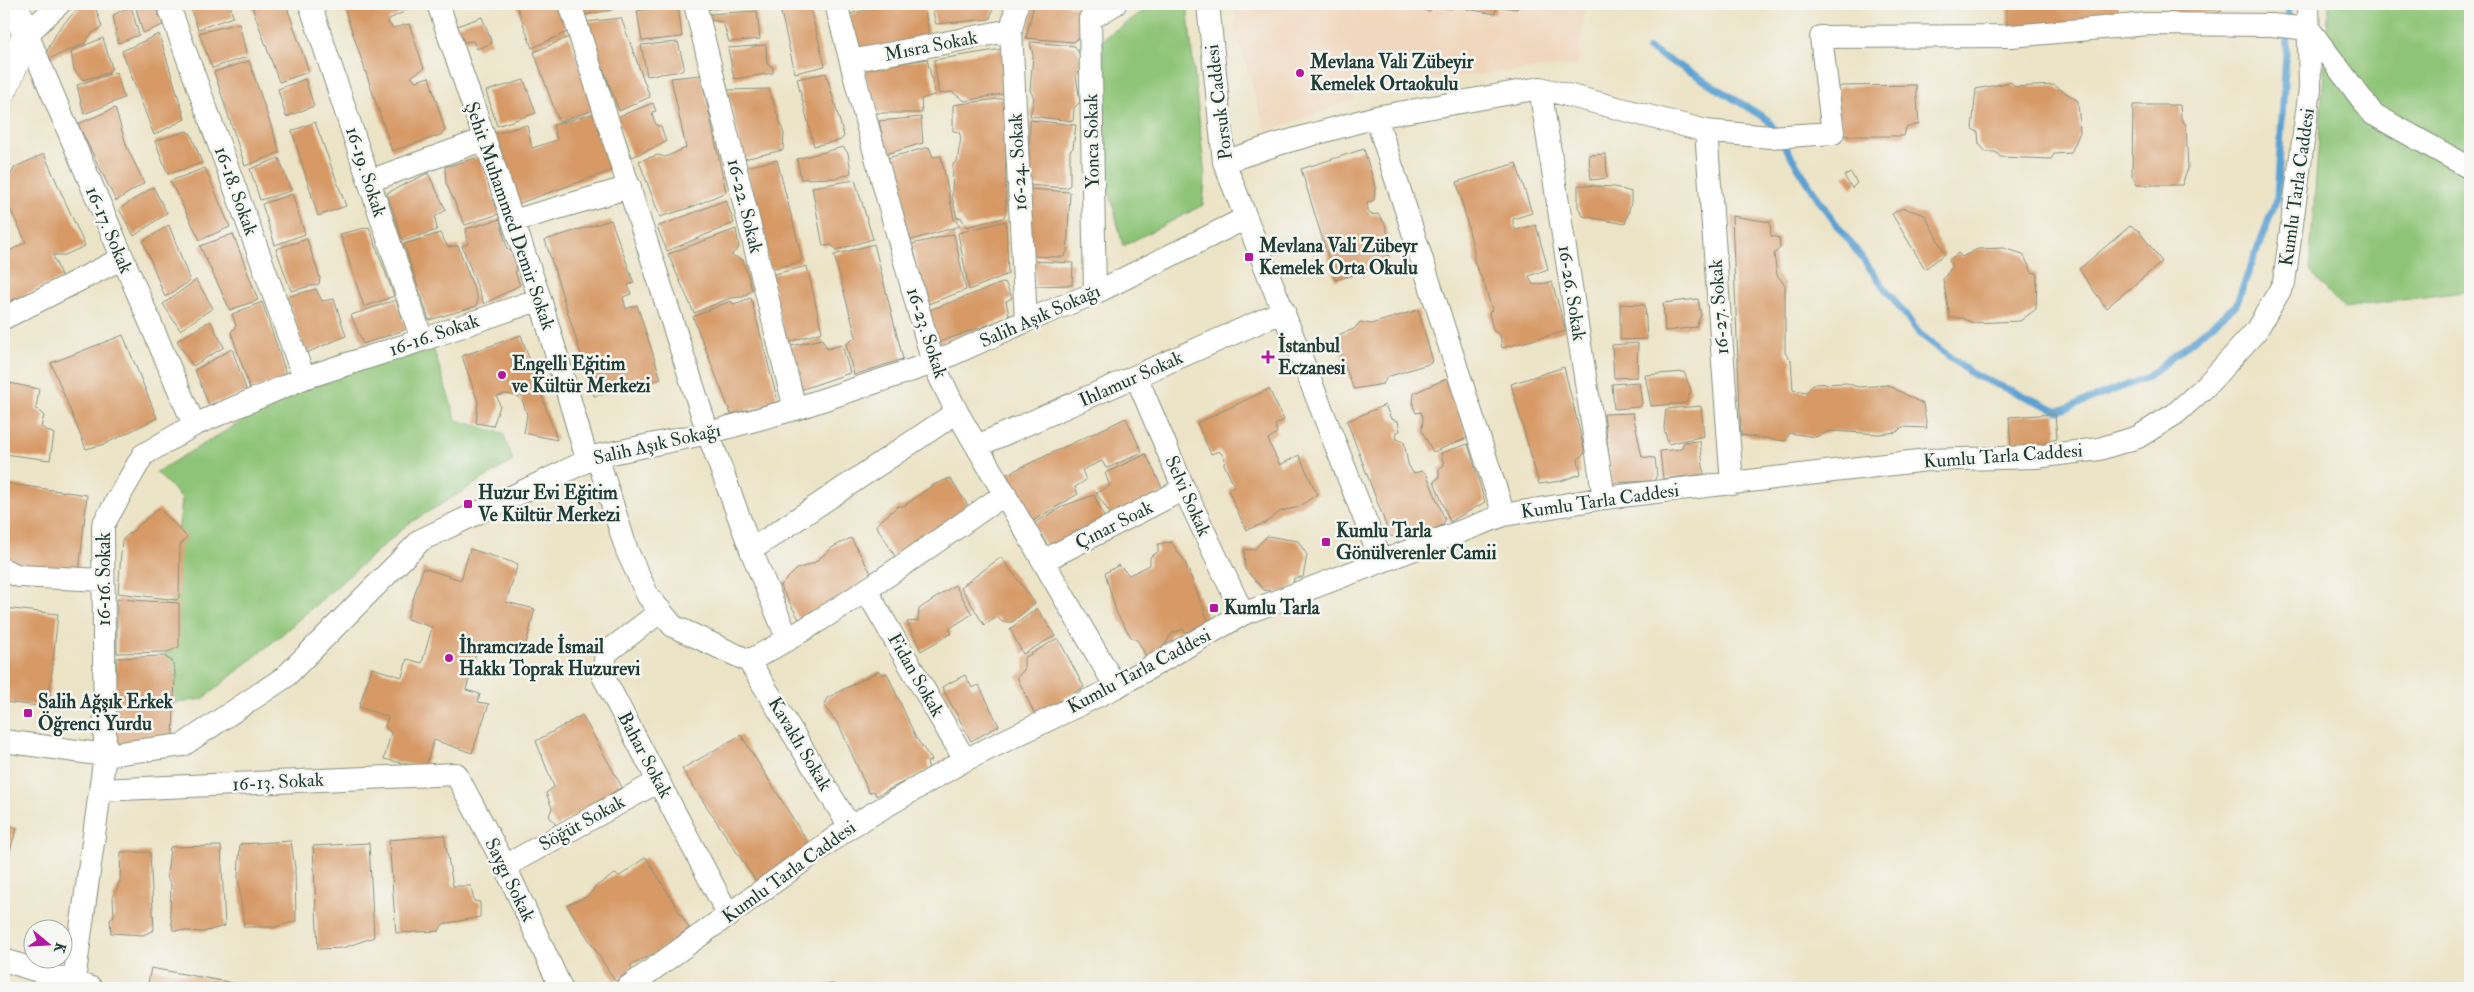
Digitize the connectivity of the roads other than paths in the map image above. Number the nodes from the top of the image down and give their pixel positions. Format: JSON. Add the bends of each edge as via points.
{"nodes":[{"id":1,"x":13,"y":4,"type":"edge"},
{"id":2,"x":59,"y":4,"type":"edge"},
{"id":3,"x":168,"y":4,"type":"edge"},
{"id":4,"x":310,"y":4,"type":"edge"},
{"id":5,"x":438,"y":4,"type":"edge"},
{"id":6,"x":570,"y":4,"type":"edge"},
{"id":7,"x":695,"y":4,"type":"edge"},
{"id":8,"x":836,"y":4,"type":"edge"},
{"id":9,"x":1017,"y":4,"type":"edge"},
{"id":10,"x":1115,"y":4,"type":"edge"},
{"id":11,"x":1208,"y":4,"type":"edge"},
{"id":12,"x":2308,"y":4,"type":"edge"},
{"id":13,"x":2291,"y":27,"type":"junction"},
{"id":14,"x":1011,"y":30,"type":"junction"},
{"id":15,"x":27,"y":34,"type":"junction"},
{"id":16,"x":851,"y":61,"type":"junction"},
{"id":17,"x":4,"y":88,"type":"edge"},
{"id":18,"x":1540,"y":88,"type":"junction"},
{"id":19,"x":1376,"y":117,"type":"junction"},
{"id":20,"x":1706,"y":131,"type":"junction"},
{"id":21,"x":484,"y":139,"type":"junction"},
{"id":22,"x":1224,"y":162,"type":"junction"},
{"id":23,"x":2470,"y":168,"type":"edge"},
{"id":24,"x":369,"y":180,"type":"junction"},
{"id":25,"x":630,"y":187,"type":"junction"},
{"id":26,"x":1246,"y":218,"type":"junction"},
{"id":27,"x":513,"y":221,"type":"junction"},
{"id":28,"x":121,"y":259,"type":"junction"},
{"id":29,"x":1095,"y":293,"type":"junction"},
{"id":30,"x":540,"y":298,"type":"junction"},
{"id":31,"x":1284,"y":311,"type":"junction"},
{"id":32,"x":4,"y":318,"type":"edge"},
{"id":33,"x":1026,"y":321,"type":"junction"},
{"id":34,"x":422,"y":340,"type":"junction"},
{"id":35,"x":933,"y":363,"type":"junction"},
{"id":36,"x":1136,"y":376,"type":"junction"},
{"id":37,"x":304,"y":378,"type":"junction"},
{"id":38,"x":795,"y":409,"type":"junction"},
{"id":39,"x":957,"y":412,"type":"junction"},
{"id":40,"x":194,"y":425,"type":"junction"},
{"id":41,"x":708,"y":433,"type":"junction"},
{"id":42,"x":977,"y":446,"type":"junction"},
{"id":43,"x":592,"y":457,"type":"junction"},
{"id":44,"x":1732,"y":484,"type":"junction"},
{"id":45,"x":1184,"y":489,"type":"junction"},
{"id":46,"x":1005,"y":494,"type":"junction"},
{"id":47,"x":1604,"y":498,"type":"junction"},
{"id":48,"x":1504,"y":515,"type":"junction"},
{"id":49,"x":751,"y":550,"type":"junction"},
{"id":50,"x":1381,"y":560,"type":"junction"},
{"id":51,"x":1043,"y":561,"type":"junction"},
{"id":52,"x":4,"y":570,"type":"edge"},
{"id":53,"x":103,"y":580,"type":"junction"},
{"id":54,"x":866,"y":590,"type":"junction"},
{"id":55,"x":661,"y":611,"type":"junction"},
{"id":56,"x":1244,"y":614,"type":"junction"},
{"id":57,"x":788,"y":640,"type":"junction"},
{"id":58,"x":750,"y":661,"type":"junction"},
{"id":59,"x":1116,"y":687,"type":"junction"},
{"id":60,"x":4,"y":741,"type":"edge"},
{"id":61,"x":105,"y":755,"type":"junction"},
{"id":62,"x":965,"y":760,"type":"junction"},
{"id":63,"x":456,"y":774,"type":"joint"},
{"id":64,"x":659,"y":781,"type":"junction"},
{"id":65,"x":100,"y":790,"type":"junction"},
{"id":66,"x":850,"y":827,"type":"junction"},
{"id":67,"x":505,"y":866,"type":"junction"},
{"id":68,"x":729,"y":916,"type":"junction"},
{"id":69,"x":4,"y":960,"type":"edge"},
{"id":70,"x":79,"y":986,"type":"edge"},
{"id":71,"x":561,"y":988,"type":"edge"},
{"id":72,"x":627,"y":988,"type":"edge"}],
"edges":[{"from":1,"to":15,"type":"main road"},
{"from":2,"to":15,"type":"street"},
{"from":3,"to":37,"type":"street","name":"16-18. Sokak"},
{"from":4,"to":24,"type":"street","name":"16-19. Sokak"},
{"from":5,"to":21,"type":"street","name":"Şehit Muhammed Demir Sokak"},
{"from":6,"to":25,"type":"street"},
{"from":7,"to":38,"type":"street","name":"16-22. Sokak"},
{"from":8,"to":16,"type":"street","name":"16-23. Sokak"},
{"from":9,"to":14,"type":"street","name":"16-24. Sokak"},
{"from":10,"to":29,"type":"street","name":"Yonca Sokak","via":[[1090,19]]},
{"from":11,"to":22,"type":"street","name":"Porsuk Caddesi"},
{"from":12,"to":13,"type":"street","name":"Kumlu Tarla Caddesi"},
{"from":13,"to":20,"type":"street","via":[[2148,24],[2011,36],[1821,37],[1833,132],[1770,137]]},
{"from":13,"to":23,"type":"street","via":[[2373,114]]},
{"from":13,"to":44,"type":"street","name":"Kumlu Tarla Caddesi","via":[[2310,89],[2284,283],[2256,331],[2205,387],[2175,414],[2138,437],[2099,449],[2036,457],[1927,460]]},
{"from":14,"to":16,"type":"street","name":"Mısra Sokak"},
{"from":14,"to":33,"type":"street","name":"16-24. Sokak"},
{"from":15,"to":17,"type":"main road"},
{"from":15,"to":28,"type":"street","name":"16-17. Sokak"},
{"from":16,"to":35,"type":"street","name":"16-23. Sokak"},
{"from":18,"to":19,"type":"street"},
{"from":18,"to":20,"type":"street"},
{"from":18,"to":47,"type":"street","name":"16-26. Sokak"},
{"from":19,"to":22,"type":"street"},
{"from":19,"to":48,"type":"street"},
{"from":20,"to":44,"type":"street","name":"16-27. Sokak"},
{"from":21,"to":24,"type":"street"},
{"from":21,"to":27,"type":"street","name":"Şehit Muhammed Demir Sokak"},
{"from":22,"to":26,"type":"street","name":"Porsuk Caddesi"},
{"from":24,"to":34,"type":"street","name":"16-19. Sokak"},
{"from":25,"to":27,"type":"street"},
{"from":25,"to":41,"type":"street"},
{"from":26,"to":29,"type":"street","name":"Salih Aşık Sokağı"},
{"from":26,"to":31,"type":"street","name":"Porsuk Caddesi"},
{"from":27,"to":30,"type":"street","name":"Şehit Muhammed Demir Sokak"},
{"from":28,"to":32,"type":"street"},
{"from":28,"to":40,"type":"street","name":"16-17. Sokak"},
{"from":29,"to":33,"type":"street","name":"Salih Aşık Sokağı"},
{"from":30,"to":34,"type":"street","name":"16-16. Sokak"},
{"from":30,"to":43,"type":"street","name":"Şehit Muhammed Demir Sokak"},
{"from":31,"to":36,"type":"street","name":"Ihlamur Sokak"},
{"from":31,"to":50,"type":"street","name":"Porsuk Caddesi"},
{"from":33,"to":35,"type":"street","name":"Salih Aşık Sokağı"},
{"from":34,"to":37,"type":"street","name":"16-16. Sokak"},
{"from":35,"to":38,"type":"street","name":"Salih Aşık Sokağı"},
{"from":35,"to":39,"type":"street","name":"16-23. Sokak"},
{"from":36,"to":42,"type":"street","name":"Ihlamur Sokak"},
{"from":36,"to":45,"type":"street","name":"Selvi Sokak"},
{"from":37,"to":40,"type":"street","name":"16-16. Sokak"},
{"from":38,"to":41,"type":"street","name":"Salih Aşık Sokağı"},
{"from":39,"to":42,"type":"street","name":"16-23. Sokak"},
{"from":39,"to":49,"type":"street"},
{"from":40,"to":53,"type":"street","name":"16-16. Sokak","via":[[143,455],[103,525]]},
{"from":41,"to":43,"type":"street","name":"Salih Aşık Sokağı"},
{"from":41,"to":49,"type":"street"},
{"from":42,"to":46,"type":"street","name":"16-23. Sokak"},
{"from":43,"to":55,"type":"street","name":"Şehit Muhammed Demir Sokak","via":[[627,551],[648,596]]},
{"from":43,"to":61,"type":"street","name":"Salih Aşık Sokağı","via":[[421,540],[285,678],[183,745]]},
{"from":44,"to":47,"type":"street","name":"Kumlu Tarla Caddesi"},
{"from":45,"to":51,"type":"street","name":"Çınar Soak"},
{"from":45,"to":56,"type":"street","name":"Selvi Sokak"},
{"from":46,"to":51,"type":"street","name":"16-23. Sokak"},
{"from":46,"to":54,"type":"street"},
{"from":47,"to":48,"type":"street","name":"Kumlu Tarla Caddesi"},
{"from":48,"to":50,"type":"street","name":"Kumlu Tarla Caddesi"},
{"from":49,"to":57,"type":"street"},
{"from":50,"to":56,"type":"street","name":"Kumlu Tarla Caddesi"},
{"from":51,"to":59,"type":"street","name":"16-23. Sokak"},
{"from":52,"to":53,"type":"street","via":[[19,576]]},
{"from":53,"to":61,"type":"street","name":"16-16. Sokak"},
{"from":54,"to":57,"type":"street"},
{"from":54,"to":62,"type":"street","name":"Fidan Sokak"},
{"from":55,"to":58,"type":"street","name":"Şehit Muhammed Demir Sokak","via":[[673,626]]},
{"from":55,"to":64,"type":"street","name":"Bahar Sokak","via":[[606,653],[603,676]]},
{"from":56,"to":59,"type":"street","name":"Kumlu Tarla Caddesi"},
{"from":57,"to":58,"type":"street"},
{"from":58,"to":66,"type":"street","name":"Kavaklı Sokak"},
{"from":59,"to":62,"type":"street","name":"Kumlu Tarla Caddesi"},
{"from":60,"to":61,"type":"street","name":"Salih Aşık Sokağı"},
{"from":61,"to":65,"type":"street","name":"16-16. Sokak"},
{"from":62,"to":66,"type":"street","name":"Kumlu Tarla Caddesi"},
{"from":63,"to":65,"type":"street","name":"16-13. Sokak"},
{"from":63,"to":67,"type":"street","name":"Saygı Sokak"},
{"from":64,"to":67,"type":"street","name":"Söğüt Sokak"},
{"from":64,"to":68,"type":"street","name":"Bahar Sokak"},
{"from":65,"to":70,"type":"street","name":"16-16. Sokak"},
{"from":66,"to":68,"type":"street","name":"Kumlu Tarla Caddesi"},
{"from":67,"to":71,"type":"street","name":"Saygı Sokak"},
{"from":68,"to":72,"type":"street","name":"Kumlu Tarla Caddesi"},
{"from":69,"to":70,"type":"street"}]}
